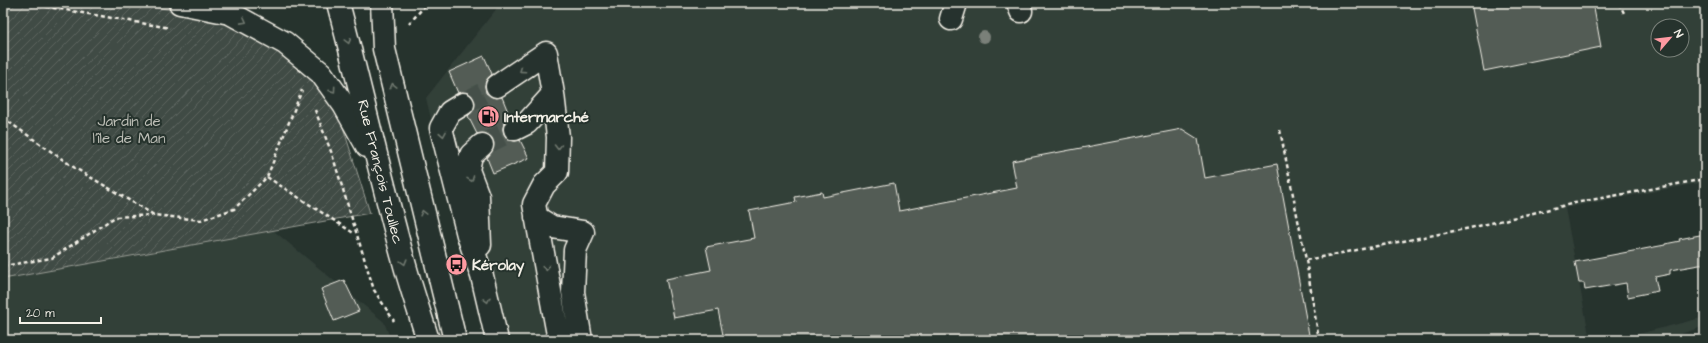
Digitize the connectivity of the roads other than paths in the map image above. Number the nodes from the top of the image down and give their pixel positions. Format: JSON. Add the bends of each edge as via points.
{"nodes":[{"id":1,"x":180,"y":3,"type":"edge"},
{"id":2,"x":338,"y":3,"type":"edge"},
{"id":3,"x":382,"y":3,"type":"edge"},
{"id":4,"x":497,"y":86,"type":"tunnel mouth"},
{"id":5,"x":554,"y":94,"type":"junction"},
{"id":6,"x":463,"y":104,"type":"tunnel mouth"},
{"id":7,"x":515,"y":129,"type":"tunnel mouth"},
{"id":8,"x":482,"y":145,"type":"tunnel mouth"},
{"id":9,"x":380,"y":171,"type":"junction"},
{"id":10,"x":536,"y":216,"type":"junction"},
{"id":11,"x":482,"y":276,"type":"junction"},
{"id":12,"x":428,"y":340,"type":"edge"},
{"id":13,"x":455,"y":340,"type":"edge"},
{"id":14,"x":497,"y":340,"type":"edge"},
{"id":15,"x":559,"y":340,"type":"edge"},
{"id":16,"x":581,"y":340,"type":"edge"}],
"edges":[{"from":1,"to":9,"type":"main road","one_way":true,"via":[[230,13],[286,43],[321,73],[344,105]]},
{"from":2,"to":9,"type":"main road","name":"Rue François Toullec","one_way":true},
{"from":13,"to":3,"type":"main road","name":"Rue François Toullec","one_way":true,"via":[[384,49]]},
{"from":5,"to":4,"type":"main road","one_way":true,"via":[[546,53]]},
{"from":5,"to":7,"type":"main road","via":[[527,123]]},
{"from":5,"to":10,"type":"main road","one_way":true,"via":[[558,137],[557,172],[544,185],[534,204]]},
{"from":6,"to":11,"type":"main road","one_way":true,"via":[[450,112],[442,128],[468,235]]},
{"from":8,"to":11,"type":"main road","one_way":true,"via":[[471,155],[468,170],[478,196]]},
{"from":9,"to":12,"type":"main road","name":"Rue François Toullec","one_way":true},
{"from":10,"to":15,"type":"main road","one_way":true},
{"from":10,"to":16,"type":"main road","via":[[552,227],[583,232],[574,250],[573,292]]},
{"from":11,"to":14,"type":"main road","one_way":true}]}
